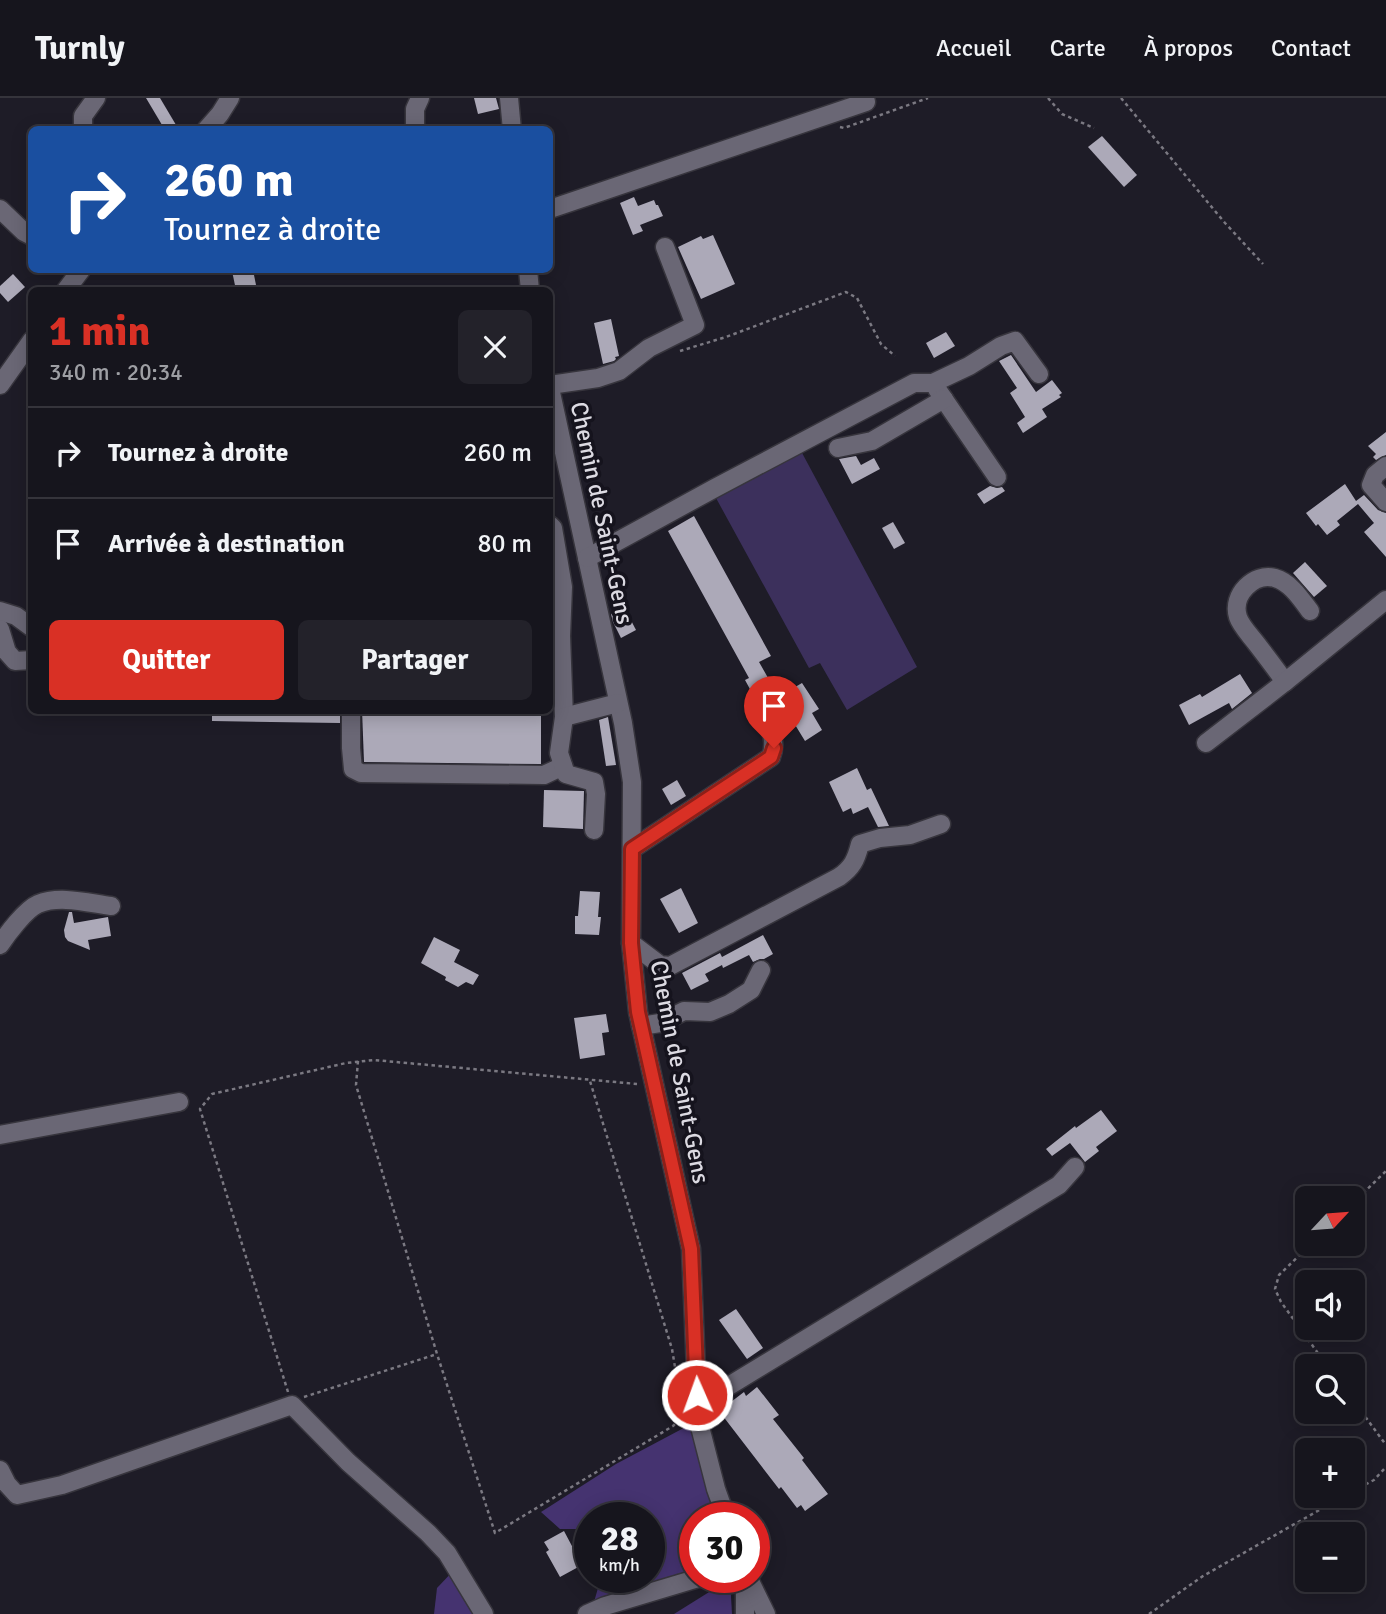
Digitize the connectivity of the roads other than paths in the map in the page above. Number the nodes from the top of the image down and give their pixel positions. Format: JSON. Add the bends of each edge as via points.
{"nodes":[{"id":1,"x":96,"y":98,"type":"edge"},
{"id":2,"x":230,"y":98,"type":"edge"},
{"id":3,"x":420,"y":98,"type":"edge"},
{"id":4,"x":509,"y":98,"type":"edge"},
{"id":5,"x":865,"y":98,"type":"edge"},
{"id":6,"x":83,"y":126,"type":"edge"},
{"id":7,"x":210,"y":126,"type":"edge"},
{"id":8,"x":415,"y":126,"type":"edge"},
{"id":9,"x":512,"y":126,"type":"edge"},
{"id":10,"x":553,"y":208,"type":"edge"},
{"id":11,"x":0,"y":209,"type":"edge"},
{"id":12,"x":28,"y":234,"type":"edge"},
{"id":13,"x":665,"y":247,"type":"dead end"},
{"id":14,"x":28,"y":346,"type":"edge"},
{"id":15,"x":1039,"y":374,"type":"dead end"},
{"id":16,"x":933,"y":383,"type":"junction"},
{"id":17,"x":0,"y":385,"type":"edge"},
{"id":18,"x":553,"y":386,"type":"edge"},
{"id":19,"x":944,"y":399,"type":"junction"},
{"id":20,"x":553,"y":400,"type":"edge"},
{"id":21,"x":838,"y":448,"type":"dead end"},
{"id":22,"x":1386,"y":466,"type":"edge"},
{"id":23,"x":997,"y":477,"type":"dead end"},
{"id":24,"x":1386,"y":502,"type":"edge"},
{"id":25,"x":553,"y":528,"type":"edge"},
{"id":26,"x":587,"y":558,"type":"junction"},
{"id":27,"x":1386,"y":600,"type":"edge"},
{"id":28,"x":0,"y":611,"type":"edge"},
{"id":29,"x":1310,"y":611,"type":"dead end"},
{"id":30,"x":28,"y":626,"type":"edge"},
{"id":31,"x":0,"y":629,"type":"edge"},
{"id":32,"x":28,"y":660,"type":"edge"},
{"id":33,"x":1285,"y":682,"type":"junction"},
{"id":34,"x":618,"y":703,"type":"junction"},
{"id":35,"x":351,"y":714,"type":"edge"},
{"id":36,"x":564,"y":717,"type":"junction"},
{"id":37,"x":767,"y":720,"type":"dead end"},
{"id":38,"x":1206,"y":743,"type":"dead end"},
{"id":39,"x":564,"y":766,"type":"junction"},
{"id":40,"x":941,"y":824,"type":"dead end"},
{"id":41,"x":594,"y":830,"type":"dead end"},
{"id":42,"x":632,"y":849,"type":"junction"},
{"id":43,"x":111,"y":906,"type":"dead end"},
{"id":44,"x":631,"y":943,"type":"junction"},
{"id":45,"x":0,"y":945,"type":"edge"},
{"id":46,"x":761,"y":970,"type":"dead end"},
{"id":47,"x":641,"y":1026,"type":"junction"},
{"id":48,"x":179,"y":1102,"type":"dead end"},
{"id":49,"x":0,"y":1135,"type":"edge"},
{"id":50,"x":1075,"y":1167,"type":"dead end"},
{"id":51,"x":698,"y":1419,"type":"junction"},
{"id":52,"x":0,"y":1469,"type":"edge"},
{"id":53,"x":721,"y":1502,"type":"edge"},
{"id":54,"x":679,"y":1584,"type":"edge"},
{"id":55,"x":746,"y":1593,"type":"edge"},
{"id":56,"x":755,"y":1593,"type":"edge"},
{"id":57,"x":484,"y":1614,"type":"edge"},
{"id":58,"x":587,"y":1614,"type":"edge"},
{"id":59,"x":745,"y":1614,"type":"edge"},
{"id":60,"x":766,"y":1614,"type":"edge"}],
"edges":[{"from":1,"to":6,"type":"street","via":[[83,116]]},
{"from":2,"to":7,"type":"street"},
{"from":3,"to":8,"type":"street"},
{"from":4,"to":9,"type":"street"},
{"from":5,"to":10,"type":"street","via":[[866,102]]},
{"from":11,"to":12,"type":"street"},
{"from":13,"to":18,"type":"street","via":[[695,325],[598,379]]},
{"from":14,"to":17,"type":"street"},
{"from":15,"to":16,"type":"street","via":[[1015,341]]},
{"from":16,"to":19,"type":"street"},
{"from":16,"to":26,"type":"street","via":[[914,383]]},
{"from":19,"to":21,"type":"street","via":[[872,441]]},
{"from":19,"to":23,"type":"street"},
{"from":20,"to":26,"type":"street","name":"Chemin de Saint-Gens"},
{"from":22,"to":24,"type":"street","via":[[1371,485]]},
{"from":25,"to":36,"type":"street","via":[[563,587]]},
{"from":26,"to":34,"type":"street","name":"Chemin de Saint-Gens"},
{"from":27,"to":33,"type":"street"},
{"from":28,"to":30,"type":"street"},
{"from":29,"to":33,"type":"street","via":[[1294,590],[1277,578],[1261,577],[1240,596],[1238,617]]},
{"from":31,"to":32,"type":"street","via":[[15,661]]},
{"from":33,"to":38,"type":"street"},
{"from":34,"to":36,"type":"street"},
{"from":34,"to":42,"type":"street","name":"Chemin de Saint-Gens","via":[[632,782]]},
{"from":35,"to":39,"type":"street","via":[[353,769],[361,774],[544,775]]},
{"from":36,"to":39,"type":"street","via":[[559,753]]},
{"from":37,"to":42,"type":"street","via":[[773,737],[771,757]]},
{"from":39,"to":41,"type":"street","via":[[566,774],[594,782]]},
{"from":40,"to":44,"type":"street","via":[[860,844],[856,860],[839,877],[670,966],[660,965]]},
{"from":42,"to":44,"type":"street","name":"Chemin de Saint-Gens"},
{"from":43,"to":45,"type":"street","via":[[62,900],[36,904]]},
{"from":44,"to":47,"type":"street","name":"Chemin de Saint-Gens"},
{"from":46,"to":47,"type":"street","via":[[751,990],[729,1004],[710,1012],[684,1011]]},
{"from":47,"to":51,"type":"street","name":"Chemin de Saint-Gens","via":[[691,1249]]},
{"from":48,"to":49,"type":"street"},
{"from":50,"to":51,"type":"street","via":[[1059,1185],[714,1395]]},
{"from":51,"to":53,"type":"street","name":"Chemin de Saint-Gens"},
{"from":52,"to":57,"type":"street","via":[[17,1495],[62,1485],[292,1405],[447,1553]]},
{"from":54,"to":58,"type":"street"},
{"from":55,"to":59,"type":"street"},
{"from":56,"to":60,"type":"street"}]}
